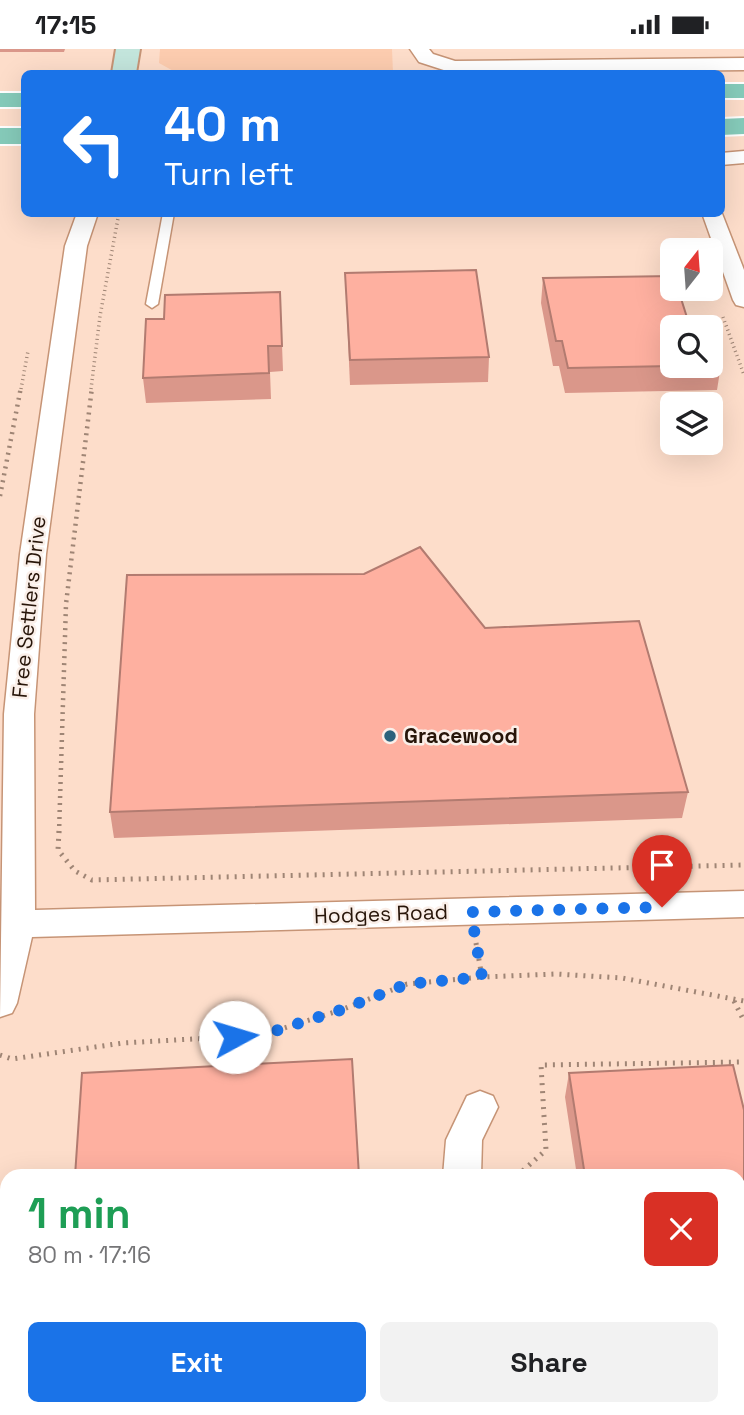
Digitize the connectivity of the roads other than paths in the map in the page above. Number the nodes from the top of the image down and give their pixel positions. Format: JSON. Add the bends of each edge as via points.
{"nodes":[{"id":1,"x":128,"y":49,"type":"edge"},
{"id":2,"x":419,"y":49,"type":"edge"},
{"id":3,"x":744,"y":64,"type":"edge"},
{"id":4,"x":124,"y":70,"type":"edge"},
{"id":5,"x":725,"y":91,"type":"edge"},
{"id":6,"x":744,"y":91,"type":"edge"},
{"id":7,"x":0,"y":100,"type":"edge"},
{"id":8,"x":21,"y":100,"type":"edge"},
{"id":9,"x":725,"y":127,"type":"edge"},
{"id":10,"x":744,"y":127,"type":"edge"},
{"id":11,"x":21,"y":136,"type":"edge"},
{"id":12,"x":0,"y":137,"type":"edge"},
{"id":13,"x":744,"y":157,"type":"edge"},
{"id":14,"x":725,"y":159,"type":"edge"},
{"id":15,"x":87,"y":217,"type":"edge"},
{"id":16,"x":168,"y":217,"type":"edge"},
{"id":17,"x":713,"y":217,"type":"edge"},
{"id":18,"x":744,"y":300,"type":"edge"},
{"id":19,"x":152,"y":304,"type":"dead end"},
{"id":20,"x":744,"y":904,"type":"edge"},
{"id":21,"x":19,"y":924,"type":"junction"},
{"id":22,"x":0,"y":1003,"type":"edge"},
{"id":23,"x":480,"y":1107,"type":"dead end"},
{"id":24,"x":462,"y":1169,"type":"edge"}],
"edges":[{"from":1,"to":4,"type":"street"},
{"from":2,"to":3,"type":"street","via":[[433,62],[464,68]]},
{"from":5,"to":6,"type":"main road"},
{"from":7,"to":8,"type":"main road"},
{"from":9,"to":10,"type":"main road"},
{"from":11,"to":12,"type":"main road"},
{"from":13,"to":14,"type":"street"},
{"from":15,"to":21,"type":"street","name":"Free Settlers Drive","via":[[76,246],[33,554],[19,714]]},
{"from":16,"to":19,"type":"lane"},
{"from":17,"to":18,"type":"street"},
{"from":20,"to":21,"type":"street","name":"Hodges Road"},
{"from":21,"to":22,"type":"street","name":"Free Settlers Drive"},
{"from":23,"to":24,"type":"street","via":[[464,1140]]}]}
